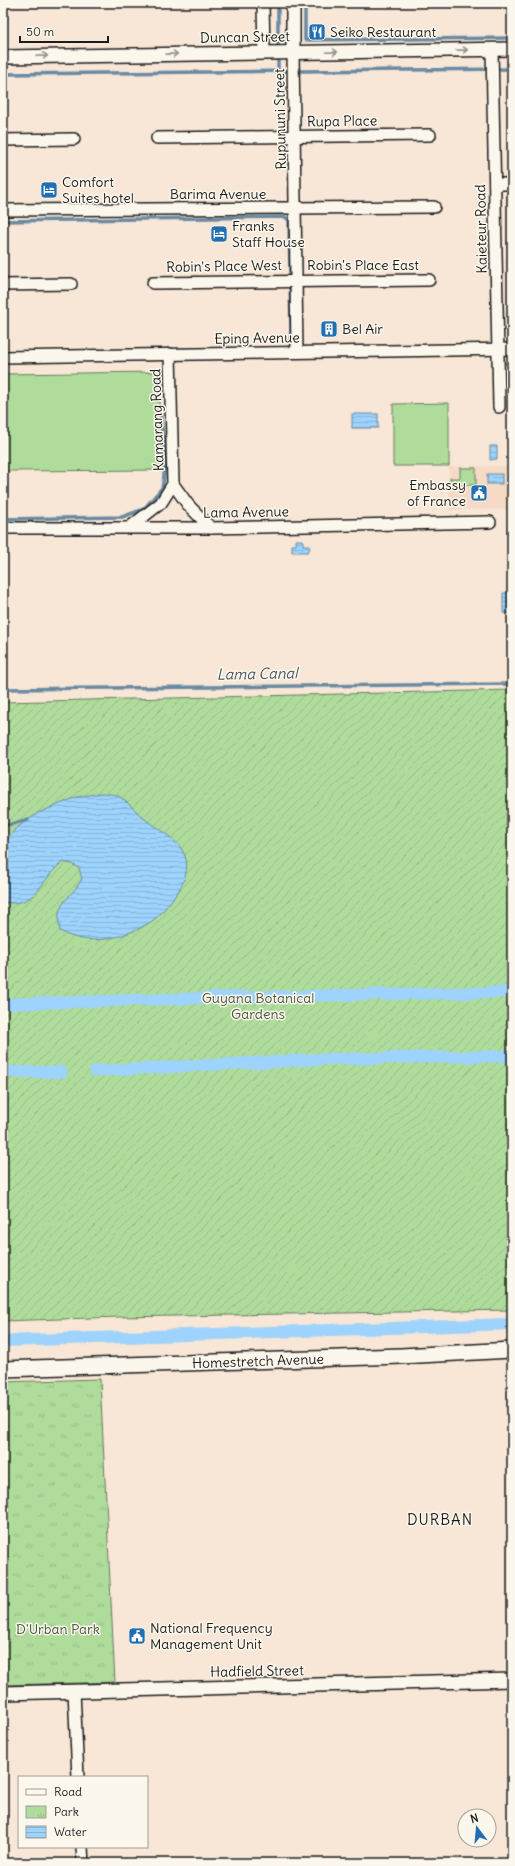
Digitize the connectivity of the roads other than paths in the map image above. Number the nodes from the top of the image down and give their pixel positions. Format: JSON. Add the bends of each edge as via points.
{"nodes":[{"id":1,"x":263,"y":3,"type":"edge"},
{"id":2,"x":292,"y":3,"type":"edge"},
{"id":3,"x":512,"y":49,"type":"edge"},
{"id":4,"x":293,"y":52,"type":"junction"},
{"id":5,"x":264,"y":53,"type":"junction"},
{"id":6,"x":492,"y":54,"type":"junction"},
{"id":7,"x":3,"y":57,"type":"edge"},
{"id":8,"x":430,"y":135,"type":"dead end"},
{"id":9,"x":295,"y":137,"type":"junction"},
{"id":10,"x":157,"y":138,"type":"dead end"},
{"id":11,"x":74,"y":139,"type":"dead end"},
{"id":12,"x":3,"y":140,"type":"edge"},
{"id":13,"x":495,"y":184,"type":"junction"},
{"id":14,"x":512,"y":184,"type":"edge"},
{"id":15,"x":434,"y":207,"type":"dead end"},
{"id":16,"x":296,"y":208,"type":"junction"},
{"id":17,"x":3,"y":210,"type":"edge"},
{"id":18,"x":296,"y":280,"type":"junction"},
{"id":19,"x":429,"y":280,"type":"dead end"},
{"id":20,"x":153,"y":282,"type":"dead end"},
{"id":21,"x":71,"y":284,"type":"dead end"},
{"id":22,"x":3,"y":285,"type":"edge"},
{"id":23,"x":498,"y":349,"type":"junction"},
{"id":24,"x":512,"y":349,"type":"edge"},
{"id":25,"x":297,"y":352,"type":"junction"},
{"id":26,"x":170,"y":354,"type":"junction"},
{"id":27,"x":3,"y":357,"type":"edge"},
{"id":28,"x":499,"y":407,"type":"dead end"},
{"id":29,"x":173,"y":484,"type":"junction"},
{"id":30,"x":490,"y":522,"type":"dead end"},
{"id":31,"x":130,"y":527,"type":"junction"},
{"id":32,"x":3,"y":528,"type":"edge"},
{"id":33,"x":211,"y":528,"type":"junction"},
{"id":34,"x":512,"y":1350,"type":"edge"},
{"id":35,"x":3,"y":1369,"type":"edge"},
{"id":36,"x":512,"y":1680,"type":"edge"},
{"id":37,"x":74,"y":1691,"type":"junction"},
{"id":38,"x":3,"y":1693,"type":"edge"},
{"id":39,"x":78,"y":1776,"type":"edge"},
{"id":40,"x":82,"y":1848,"type":"edge"},
{"id":41,"x":83,"y":1863,"type":"edge"}],
"edges":[{"from":1,"to":5,"type":"street"},
{"from":2,"to":4,"type":"street"},
{"from":3,"to":6,"type":"street","name":"Duncan Street"},
{"from":4,"to":5,"type":"street","name":"Duncan Street"},
{"from":4,"to":6,"type":"street","name":"Duncan Street","one_way":true},
{"from":4,"to":9,"type":"street","name":"Rupununi Street"},
{"from":7,"to":5,"type":"street","name":"Duncan Street","one_way":true},
{"from":6,"to":13,"type":"street","name":"Kaieteur Road"},
{"from":8,"to":9,"type":"street","name":"Rupa Place"},
{"from":9,"to":10,"type":"street","name":"Rupa Place"},
{"from":9,"to":16,"type":"street","name":"Rupununi Street"},
{"from":11,"to":12,"type":"street"},
{"from":13,"to":14,"type":"street"},
{"from":13,"to":23,"type":"street","name":"Kaieteur Road"},
{"from":15,"to":16,"type":"street","name":"Barima Avenue"},
{"from":16,"to":17,"type":"street","name":"Barima Avenue"},
{"from":16,"to":18,"type":"street","name":"Rupununi Street"},
{"from":18,"to":19,"type":"street","name":"Robin's Place East"},
{"from":18,"to":20,"type":"street","name":"Robin's Place West"},
{"from":18,"to":25,"type":"street","name":"Rupununi Street"},
{"from":21,"to":22,"type":"street"},
{"from":23,"to":24,"type":"street","name":"Eping Avenue"},
{"from":23,"to":25,"type":"street","name":"Eping Avenue"},
{"from":23,"to":28,"type":"street","name":"Kaieteur Road"},
{"from":25,"to":26,"type":"street","name":"Eping Avenue"},
{"from":26,"to":27,"type":"street","name":"Eping Avenue"},
{"from":26,"to":29,"type":"street","name":"Kamarang Road"},
{"from":29,"to":31,"type":"street","name":"Kamarang Road","via":[[161,503]]},
{"from":29,"to":33,"type":"street","name":"Kamarang Road","via":[[189,506]]},
{"from":30,"to":33,"type":"street","name":"Lama Avenue"},
{"from":31,"to":32,"type":"street","name":"Lama Avenue"},
{"from":31,"to":33,"type":"street","name":"Lama Avenue"},
{"from":34,"to":35,"type":"main road","name":"Homestretch Avenue"},
{"from":36,"to":37,"type":"street","name":"Hadfield Street"},
{"from":37,"to":38,"type":"street","name":"Hadfield Street"},
{"from":37,"to":39,"type":"street"},
{"from":40,"to":41,"type":"street"}]}
